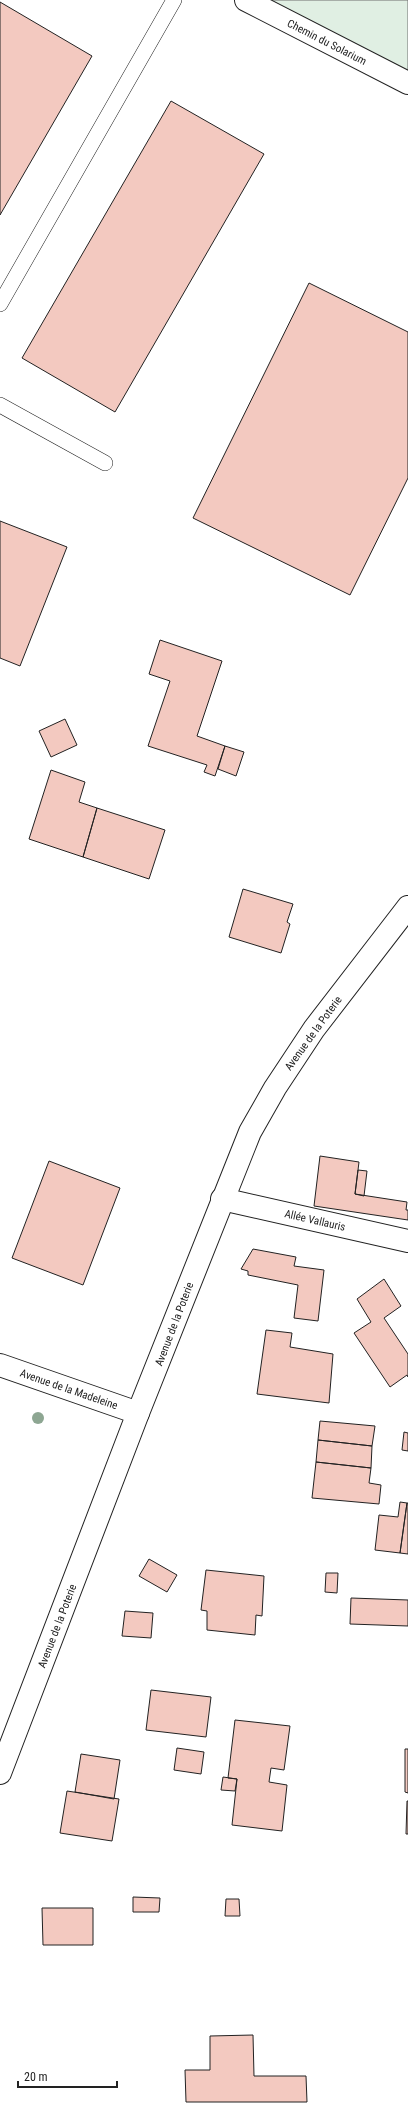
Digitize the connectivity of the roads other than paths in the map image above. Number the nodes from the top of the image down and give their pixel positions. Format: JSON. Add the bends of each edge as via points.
{"nodes":[{"id":1,"x":174,"y":0,"type":"edge"},
{"id":2,"x":246,"y":0,"type":"edge"},
{"id":3,"x":408,"y":83,"type":"edge"},
{"id":4,"x":0,"y":304,"type":"edge"},
{"id":5,"x":0,"y":405,"type":"edge"},
{"id":6,"x":105,"y":463,"type":"dead end"},
{"id":7,"x":408,"y":907,"type":"edge"},
{"id":8,"x":222,"y":1199,"type":"junction"},
{"id":9,"x":408,"y":1241,"type":"edge"},
{"id":10,"x":0,"y":1365,"type":"edge"},
{"id":11,"x":138,"y":1414,"type":"junction"},
{"id":12,"x":0,"y":1773,"type":"edge"}],
"edges":[{"from":1,"to":4,"type":"lane"},
{"from":2,"to":3,"type":"street","name":"Chemin du Solarium"},
{"from":5,"to":6,"type":"lane"},
{"from":7,"to":8,"type":"street","name":"Avenue de la Poterie","via":[[314,1029],[279,1082],[250,1132]]},
{"from":8,"to":9,"type":"street","name":"Allée Vallauris"},
{"from":8,"to":11,"type":"street","name":"Avenue de la Poterie"},
{"from":10,"to":11,"type":"street","name":"Avenue de la Madeleine"},
{"from":11,"to":12,"type":"street","name":"Avenue de la Poterie"}]}
